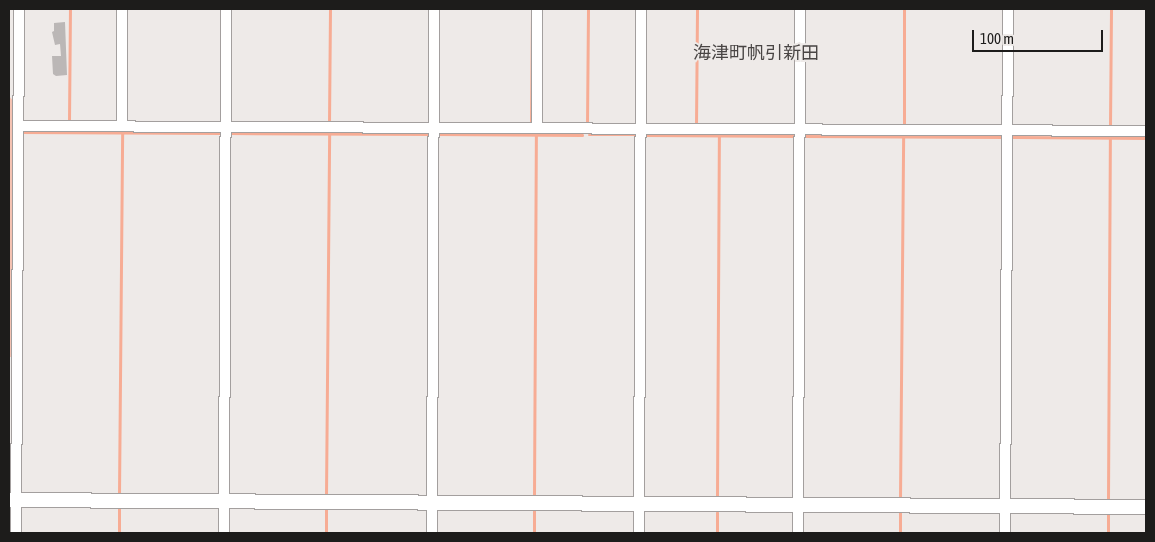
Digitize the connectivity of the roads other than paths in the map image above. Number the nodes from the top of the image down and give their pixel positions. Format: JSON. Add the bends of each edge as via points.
{"nodes":[{"id":1,"x":19,"y":9,"type":"edge"},
{"id":2,"x":122,"y":9,"type":"edge"},
{"id":3,"x":226,"y":9,"type":"edge"},
{"id":4,"x":434,"y":9,"type":"edge"},
{"id":5,"x":537,"y":9,"type":"edge"},
{"id":6,"x":641,"y":9,"type":"edge"},
{"id":7,"x":800,"y":9,"type":"edge"},
{"id":8,"x":1008,"y":9,"type":"edge"},
{"id":9,"x":13,"y":94,"type":"edge"},
{"id":10,"x":122,"y":126,"type":"junction"},
{"id":11,"x":225,"y":128,"type":"junction"},
{"id":12,"x":433,"y":128,"type":"junction"},
{"id":13,"x":536,"y":128,"type":"junction"},
{"id":14,"x":640,"y":129,"type":"junction"},
{"id":15,"x":18,"y":130,"type":"junction"},
{"id":16,"x":800,"y":130,"type":"junction"},
{"id":17,"x":1007,"y":131,"type":"junction"},
{"id":18,"x":1146,"y":131,"type":"edge"},
{"id":19,"x":13,"y":500,"type":"edge"},
{"id":20,"x":224,"y":501,"type":"junction"},
{"id":21,"x":432,"y":502,"type":"junction"},
{"id":22,"x":639,"y":503,"type":"junction"},
{"id":23,"x":798,"y":503,"type":"junction"},
{"id":24,"x":1006,"y":505,"type":"junction"},
{"id":25,"x":1146,"y":507,"type":"edge"},
{"id":26,"x":16,"y":533,"type":"edge"},
{"id":27,"x":224,"y":533,"type":"edge"},
{"id":28,"x":432,"y":533,"type":"edge"},
{"id":29,"x":639,"y":533,"type":"edge"},
{"id":30,"x":798,"y":533,"type":"edge"},
{"id":31,"x":1006,"y":533,"type":"edge"}],
"edges":[{"from":1,"to":9,"type":"street"},
{"from":2,"to":10,"type":"street"},
{"from":3,"to":11,"type":"street"},
{"from":4,"to":12,"type":"street"},
{"from":5,"to":13,"type":"street"},
{"from":6,"to":14,"type":"street"},
{"from":7,"to":16,"type":"street"},
{"from":8,"to":17,"type":"street"},
{"from":9,"to":15,"type":"street"},
{"from":10,"to":11,"type":"street"},
{"from":10,"to":15,"type":"street"},
{"from":11,"to":12,"type":"street"},
{"from":11,"to":20,"type":"street"},
{"from":12,"to":13,"type":"street"},
{"from":12,"to":21,"type":"street"},
{"from":13,"to":14,"type":"street"},
{"from":14,"to":16,"type":"street"},
{"from":14,"to":22,"type":"street"},
{"from":15,"to":19,"type":"street"},
{"from":16,"to":17,"type":"street"},
{"from":16,"to":23,"type":"street"},
{"from":17,"to":18,"type":"street"},
{"from":17,"to":24,"type":"street"},
{"from":19,"to":20,"type":"street"},
{"from":19,"to":26,"type":"street"},
{"from":20,"to":21,"type":"street"},
{"from":20,"to":27,"type":"street"},
{"from":21,"to":22,"type":"street"},
{"from":21,"to":28,"type":"street"},
{"from":22,"to":23,"type":"street"},
{"from":22,"to":29,"type":"street"},
{"from":23,"to":24,"type":"street"},
{"from":23,"to":30,"type":"street"},
{"from":24,"to":25,"type":"street"},
{"from":24,"to":31,"type":"street"}]}
